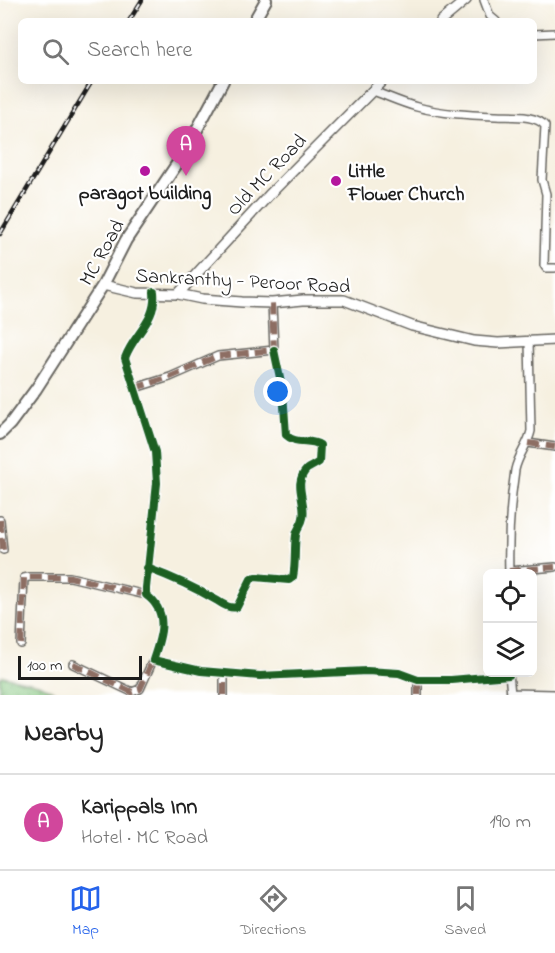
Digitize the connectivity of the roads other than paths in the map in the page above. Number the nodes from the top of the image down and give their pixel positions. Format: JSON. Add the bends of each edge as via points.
{"nodes":[{"id":1,"x":266,"y":0,"type":"edge"},
{"id":2,"x":466,"y":0,"type":"edge"},
{"id":3,"x":484,"y":0,"type":"edge"},
{"id":4,"x":256,"y":18,"type":"edge"},
{"id":5,"x":445,"y":18,"type":"edge"},
{"id":6,"x":492,"y":18,"type":"edge"},
{"id":7,"x":555,"y":33,"type":"edge"},
{"id":8,"x":537,"y":34,"type":"edge"},
{"id":9,"x":221,"y":84,"type":"edge"},
{"id":10,"x":379,"y":84,"type":"edge"},
{"id":11,"x":373,"y":91,"type":"junction"},
{"id":12,"x":555,"y":268,"type":"edge"},
{"id":13,"x":104,"y":285,"type":"junction"},
{"id":14,"x":154,"y":292,"type":"junction"},
{"id":15,"x":178,"y":294,"type":"junction"},
{"id":16,"x":272,"y":303,"type":"junction"},
{"id":17,"x":555,"y":340,"type":"edge"},
{"id":18,"x":529,"y":341,"type":"junction"},
{"id":19,"x":274,"y":350,"type":"junction"},
{"id":20,"x":135,"y":388,"type":"junction"},
{"id":21,"x":0,"y":434,"type":"edge"},
{"id":22,"x":528,"y":443,"type":"junction"},
{"id":23,"x":555,"y":447,"type":"edge"},
{"id":24,"x":0,"y":520,"type":"edge"},
{"id":25,"x":3,"y":550,"type":"dead end"},
{"id":26,"x":555,"y":567,"type":"edge"},
{"id":27,"x":147,"y":568,"type":"junction"},
{"id":28,"x":509,"y":569,"type":"edge"},
{"id":29,"x":537,"y":569,"type":"edge"},
{"id":30,"x":146,"y":595,"type":"junction"},
{"id":31,"x":21,"y":644,"type":"dead end"},
{"id":32,"x":153,"y":660,"type":"junction"},
{"id":33,"x":73,"y":664,"type":"dead end"},
{"id":34,"x":224,"y":673,"type":"junction"},
{"id":35,"x":483,"y":677,"type":"edge"},
{"id":36,"x":509,"y":677,"type":"edge"},
{"id":37,"x":418,"y":680,"type":"junction"},
{"id":38,"x":511,"y":694,"type":"edge"},
{"id":39,"x":555,"y":694,"type":"edge"},
{"id":40,"x":224,"y":695,"type":"edge"},
{"id":41,"x":418,"y":695,"type":"edge"}],
"edges":[{"from":1,"to":4,"type":"main road"},
{"from":2,"to":5,"type":"main road"},
{"from":3,"to":6,"type":"street"},
{"from":7,"to":8,"type":"street"},
{"from":9,"to":13,"type":"main road","name":"MC Road","via":[[185,152],[126,240]]},
{"from":10,"to":11,"type":"main road","name":"Old MC Road"},
{"from":11,"to":12,"type":"street","via":[[416,107],[543,123],[544,265]]},
{"from":11,"to":15,"type":"main road","name":"Old MC Road"},
{"from":13,"to":14,"type":"main road","name":"Sankranthy - Peroor Road","via":[[124,291]]},
{"from":13,"to":21,"type":"main road","name":"MC Road","via":[[36,389]]},
{"from":14,"to":15,"type":"main road","name":"Sankranthy - Peroor Road"},
{"from":14,"to":20,"type":"street","via":[[153,313],[125,358]]},
{"from":15,"to":16,"type":"main road","name":"Sankranthy - Peroor Road"},
{"from":16,"to":18,"type":"main road","name":"Sankranthy - Peroor Road","via":[[344,300],[412,326],[474,341]]},
{"from":16,"to":19,"type":"street"},
{"from":17,"to":18,"type":"main road","name":"Sankranthy - Peroor Road"},
{"from":18,"to":22,"type":"street"},
{"from":19,"to":20,"type":"street","via":[[218,356]]},
{"from":19,"to":27,"type":"street","via":[[283,392],[286,435],[321,446],[319,462],[308,468],[299,489],[304,505],[293,577],[289,580],[255,576],[233,608]]},
{"from":20,"to":27,"type":"street","via":[[155,452],[157,483]]},
{"from":22,"to":23,"type":"street"},
{"from":22,"to":28,"type":"street","via":[[516,468]]},
{"from":24,"to":25,"type":"street"},
{"from":26,"to":29,"type":"street"},
{"from":27,"to":30,"type":"street"},
{"from":30,"to":31,"type":"street","via":[[70,577],[29,576],[24,578]]},
{"from":30,"to":32,"type":"street","via":[[162,613]]},
{"from":32,"to":33,"type":"street","via":[[140,689],[132,692]]},
{"from":32,"to":34,"type":"street"},
{"from":34,"to":37,"type":"street","via":[[260,676],[367,671],[399,673]]},
{"from":34,"to":40,"type":"street"},
{"from":35,"to":37,"type":"street"},
{"from":36,"to":38,"type":"street"},
{"from":37,"to":41,"type":"street"},
{"from":38,"to":39,"type":"street"}]}
